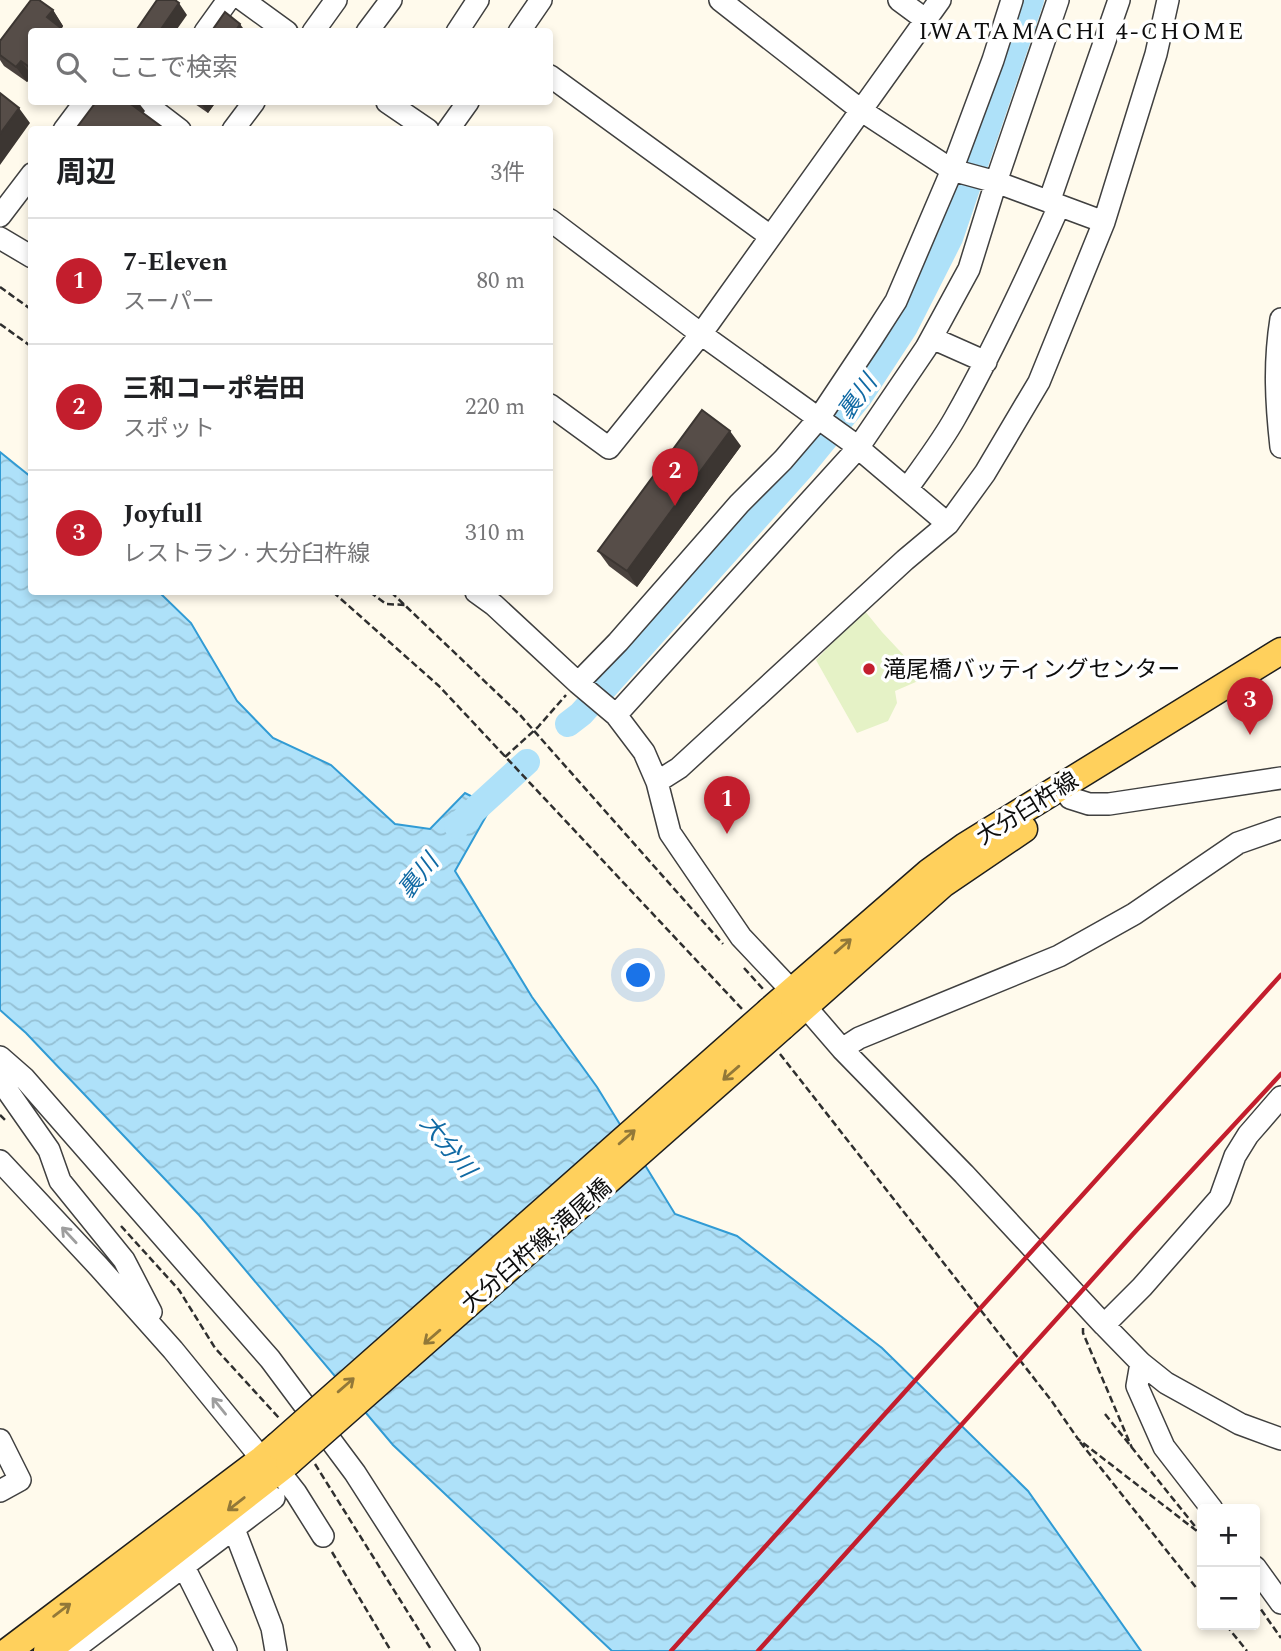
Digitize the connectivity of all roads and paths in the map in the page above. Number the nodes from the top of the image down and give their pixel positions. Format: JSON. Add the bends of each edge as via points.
{"nodes":[{"id":1,"x":228,"y":0,"type":"edge"},
{"id":2,"x":243,"y":0,"type":"edge"},
{"id":3,"x":335,"y":0,"type":"edge"},
{"id":4,"x":391,"y":0,"type":"edge"},
{"id":5,"x":478,"y":0,"type":"edge"},
{"id":6,"x":541,"y":0,"type":"edge"},
{"id":7,"x":899,"y":0,"type":"edge"},
{"id":8,"x":940,"y":0,"type":"edge"},
{"id":9,"x":1012,"y":0,"type":"edge"},
{"id":10,"x":1058,"y":0,"type":"edge"},
{"id":11,"x":1119,"y":0,"type":"edge"},
{"id":12,"x":1168,"y":0,"type":"edge"},
{"id":13,"x":730,"y":3,"type":"edge"},
{"id":14,"x":926,"y":20,"type":"junction"},
{"id":15,"x":208,"y":28,"type":"edge"},
{"id":16,"x":282,"y":28,"type":"edge"},
{"id":17,"x":316,"y":28,"type":"edge"},
{"id":18,"x":371,"y":28,"type":"edge"},
{"id":19,"x":460,"y":28,"type":"edge"},
{"id":20,"x":522,"y":28,"type":"edge"},
{"id":21,"x":553,"y":78,"type":"edge"},
{"id":22,"x":152,"y":105,"type":"edge"},
{"id":23,"x":252,"y":105,"type":"edge"},
{"id":24,"x":391,"y":105,"type":"edge"},
{"id":25,"x":466,"y":105,"type":"edge"},
{"id":26,"x":97,"y":107,"type":"edge"},
{"id":27,"x":862,"y":111,"type":"junction"},
{"id":28,"x":68,"y":126,"type":"edge"},
{"id":29,"x":175,"y":126,"type":"edge"},
{"id":30,"x":236,"y":126,"type":"edge"},
{"id":31,"x":422,"y":126,"type":"edge"},
{"id":32,"x":451,"y":126,"type":"edge"},
{"id":33,"x":955,"y":171,"type":"junction"},
{"id":34,"x":28,"y":179,"type":"edge"},
{"id":35,"x":990,"y":181,"type":"junction"},
{"id":36,"x":1054,"y":204,"type":"junction"},
{"id":37,"x":0,"y":216,"type":"edge"},
{"id":38,"x":553,"y":222,"type":"edge"},
{"id":39,"x":1104,"y":222,"type":"junction"},
{"id":40,"x":770,"y":236,"type":"junction"},
{"id":41,"x":0,"y":238,"type":"edge"},
{"id":42,"x":28,"y":255,"type":"edge"},
{"id":43,"x":0,"y":287,"type":"edge"},
{"id":44,"x":28,"y":307,"type":"edge"},
{"id":45,"x":1281,"y":319,"type":"edge"},
{"id":46,"x":0,"y":324,"type":"edge"},
{"id":47,"x":701,"y":334,"type":"junction"},
{"id":48,"x":932,"y":338,"type":"junction"},
{"id":49,"x":28,"y":344,"type":"edge"},
{"id":50,"x":986,"y":362,"type":"junction"},
{"id":51,"x":553,"y":406,"type":"edge"},
{"id":52,"x":822,"y":421,"type":"junction"},
{"id":53,"x":854,"y":445,"type":"junction"},
{"id":54,"x":1281,"y":447,"type":"edge"},
{"id":55,"x":907,"y":489,"type":"junction"},
{"id":56,"x":948,"y":524,"type":"junction"},
{"id":57,"x":336,"y":595,"type":"edge"},
{"id":58,"x":374,"y":595,"type":"edge"},
{"id":59,"x":394,"y":595,"type":"edge"},
{"id":60,"x":480,"y":595,"type":"edge"},
{"id":61,"x":406,"y":605,"type":"junction"},
{"id":62,"x":1281,"y":651,"type":"edge"},
{"id":63,"x":1281,"y":672,"type":"edge"},
{"id":64,"x":580,"y":685,"type":"junction"},
{"id":65,"x":608,"y":708,"type":"junction"},
{"id":66,"x":534,"y":730,"type":"junction"},
{"id":67,"x":505,"y":757,"type":"junction"},
{"id":68,"x":1281,"y":778,"type":"edge"},
{"id":69,"x":657,"y":782,"type":"junction"},
{"id":70,"x":1070,"y":798,"type":"junction"},
{"id":71,"x":1281,"y":828,"type":"edge"},
{"id":72,"x":730,"y":952,"type":"dead end"},
{"id":73,"x":740,"y":963,"type":"dead end"},
{"id":74,"x":778,"y":1015,"type":"junction"},
{"id":75,"x":842,"y":1049,"type":"junction"},
{"id":76,"x":0,"y":1057,"type":"edge"},
{"id":77,"x":0,"y":1080,"type":"edge"},
{"id":78,"x":1281,"y":1097,"type":"edge"},
{"id":79,"x":0,"y":1115,"type":"edge"},
{"id":80,"x":8,"y":1123,"type":"dead end"},
{"id":81,"x":0,"y":1161,"type":"edge"},
{"id":82,"x":115,"y":1220,"type":"dead end"},
{"id":83,"x":1081,"y":1300,"type":"junction"},
{"id":84,"x":1104,"y":1325,"type":"junction"},
{"id":85,"x":173,"y":1350,"type":"junction"},
{"id":86,"x":1141,"y":1363,"type":"junction"},
{"id":87,"x":1105,"y":1414,"type":"dead end"},
{"id":88,"x":280,"y":1419,"type":"dead end"},
{"id":89,"x":1077,"y":1439,"type":"junction"},
{"id":90,"x":1281,"y":1439,"type":"edge"},
{"id":91,"x":0,"y":1440,"type":"edge"},
{"id":92,"x":1132,"y":1448,"type":"junction"},
{"id":93,"x":284,"y":1460,"type":"junction"},
{"id":94,"x":0,"y":1491,"type":"edge"},
{"id":95,"x":274,"y":1497,"type":"dead end"},
{"id":96,"x":1208,"y":1504,"type":"edge"},
{"id":97,"x":234,"y":1529,"type":"junction"},
{"id":98,"x":1197,"y":1529,"type":"edge"},
{"id":99,"x":1197,"y":1531,"type":"edge"},
{"id":100,"x":323,"y":1536,"type":"joint"},
{"id":101,"x":184,"y":1567,"type":"junction"},
{"id":102,"x":1260,"y":1574,"type":"edge"},
{"id":103,"x":1197,"y":1589,"type":"edge"},
{"id":104,"x":1281,"y":1603,"type":"edge"},
{"id":105,"x":1260,"y":1608,"type":"edge"},
{"id":106,"x":1230,"y":1630,"type":"edge"},
{"id":107,"x":1281,"y":1638,"type":"edge"},
{"id":108,"x":48,"y":1650,"type":"edge"},
{"id":109,"x":8,"y":1651,"type":"edge"},
{"id":110,"x":226,"y":1651,"type":"edge"},
{"id":111,"x":276,"y":1651,"type":"edge"},
{"id":112,"x":391,"y":1651,"type":"edge"},
{"id":113,"x":432,"y":1651,"type":"edge"},
{"id":114,"x":469,"y":1651,"type":"edge"},
{"id":115,"x":1247,"y":1651,"type":"edge"}],
"edges":[{"from":1,"to":15,"type":"street"},
{"from":2,"to":16,"type":"street"},
{"from":3,"to":17,"type":"street"},
{"from":4,"to":18,"type":"street"},
{"from":5,"to":19,"type":"street"},
{"from":6,"to":20,"type":"street"},
{"from":7,"to":14,"type":"street"},
{"from":8,"to":14,"type":"street"},
{"from":9,"to":33,"type":"street"},
{"from":10,"to":35,"type":"street"},
{"from":11,"to":36,"type":"street"},
{"from":12,"to":39,"type":"street"},
{"from":13,"to":27,"type":"street"},
{"from":14,"to":27,"type":"street"},
{"from":21,"to":40,"type":"street"},
{"from":22,"to":29,"type":"street"},
{"from":23,"to":30,"type":"street"},
{"from":24,"to":31,"type":"street"},
{"from":25,"to":32,"type":"street"},
{"from":26,"to":28,"type":"street","via":[[82,106]]},
{"from":27,"to":33,"type":"street"},
{"from":27,"to":40,"type":"street"},
{"from":33,"to":35,"type":"street"},
{"from":33,"to":52,"type":"street","via":[[896,300]]},
{"from":34,"to":37,"type":"street"},
{"from":35,"to":36,"type":"street"},
{"from":35,"to":48,"type":"street","via":[[969,269]]},
{"from":36,"to":39,"type":"street"},
{"from":36,"to":50,"type":"street","via":[[1015,304]]},
{"from":38,"to":47,"type":"street"},
{"from":39,"to":56,"type":"street","via":[[1039,382],[985,474]]},
{"from":40,"to":47,"type":"street"},
{"from":41,"to":42,"type":"street"},
{"from":43,"to":44,"type":"path"},
{"from":45,"to":54,"type":"street","via":[[1276,400]]},
{"from":46,"to":49,"type":"path"},
{"from":47,"to":51,"type":"street","via":[[609,448]]},
{"from":47,"to":52,"type":"street"},
{"from":48,"to":50,"type":"street"},
{"from":48,"to":53,"type":"street"},
{"from":50,"to":55,"type":"street"},
{"from":52,"to":53,"type":"street"},
{"from":52,"to":64,"type":"street","via":[[739,504]]},
{"from":53,"to":55,"type":"street"},
{"from":53,"to":65,"type":"street"},
{"from":55,"to":56,"type":"street"},
{"from":56,"to":69,"type":"street","via":[[679,768]]},
{"from":57,"to":67,"type":"path","via":[[439,687]]},
{"from":58,"to":61,"type":"path","via":[[386,604]]},
{"from":59,"to":61,"type":"path"},
{"from":60,"to":64,"type":"street"},
{"from":61,"to":66,"type":"path"},
{"from":74,"to":62,"type":"main road","name":"大分臼杵線","one_way":true,"via":[[929,873],[965,846]]},
{"from":63,"to":70,"type":"main road","name":"大分臼杵線"},
{"from":64,"to":65,"type":"street"},
{"from":64,"to":66,"type":"path"},
{"from":65,"to":69,"type":"street","via":[[645,752]]},
{"from":66,"to":67,"type":"path"},
{"from":66,"to":72,"type":"path"},
{"from":67,"to":74,"type":"path"},
{"from":68,"to":70,"type":"street","via":[[1109,804]]},
{"from":69,"to":74,"type":"street","via":[[670,833],[741,937]]},
{"from":70,"to":74,"type":"main road","name":"大分臼杵線","via":[[943,884]]},
{"from":71,"to":75,"type":"street","via":[[1238,843],[1134,914],[1059,956]]},
{"from":73,"to":74,"type":"path"},
{"from":74,"to":75,"type":"street"},
{"from":74,"to":89,"type":"path"},
{"from":74,"to":93,"type":"main road","name":"大分臼杵線;滝尾橋","bridge":true},
{"from":75,"to":83,"type":"street"},
{"from":76,"to":114,"type":"street","via":[[24,1078],[270,1359],[355,1473]]},
{"from":77,"to":85,"type":"street","via":[[50,1150],[60,1181],[124,1260]]},
{"from":78,"to":84,"type":"street","via":[[1235,1156],[1220,1198]]},
{"from":79,"to":80,"type":"path"},
{"from":85,"to":81,"type":"street","one_way":true},
{"from":82,"to":88,"type":"path","via":[[179,1290],[215,1348]]},
{"from":83,"to":84,"type":"street"},
{"from":83,"to":92,"type":"path","via":[[1083,1333]]},
{"from":84,"to":86,"type":"street"},
{"from":93,"to":85,"type":"street","one_way":true},
{"from":86,"to":90,"type":"street","via":[[1166,1383],[1240,1424]]},
{"from":86,"to":96,"type":"street","via":[[1137,1386],[1164,1447]]},
{"from":87,"to":92,"type":"path"},
{"from":89,"to":99,"type":"path"},
{"from":89,"to":103,"type":"path"},
{"from":91,"to":94,"type":"street","via":[[20,1480]]},
{"from":92,"to":98,"type":"path"},
{"from":93,"to":100,"type":"street","via":[[296,1493]]},
{"from":93,"to":108,"type":"main road","one_way":true},
{"from":109,"to":93,"type":"main road","one_way":true},
{"from":93,"to":113,"type":"path"},
{"from":95,"to":97,"type":"street"},
{"from":97,"to":101,"type":"street"},
{"from":97,"to":111,"type":"street","via":[[272,1628]]},
{"from":100,"to":112,"type":"path"},
{"from":101,"to":108,"type":"street","via":[[82,1643]]},
{"from":101,"to":110,"type":"street"},
{"from":102,"to":104,"type":"street"},
{"from":105,"to":107,"type":"path"},
{"from":106,"to":115,"type":"path"}]}
